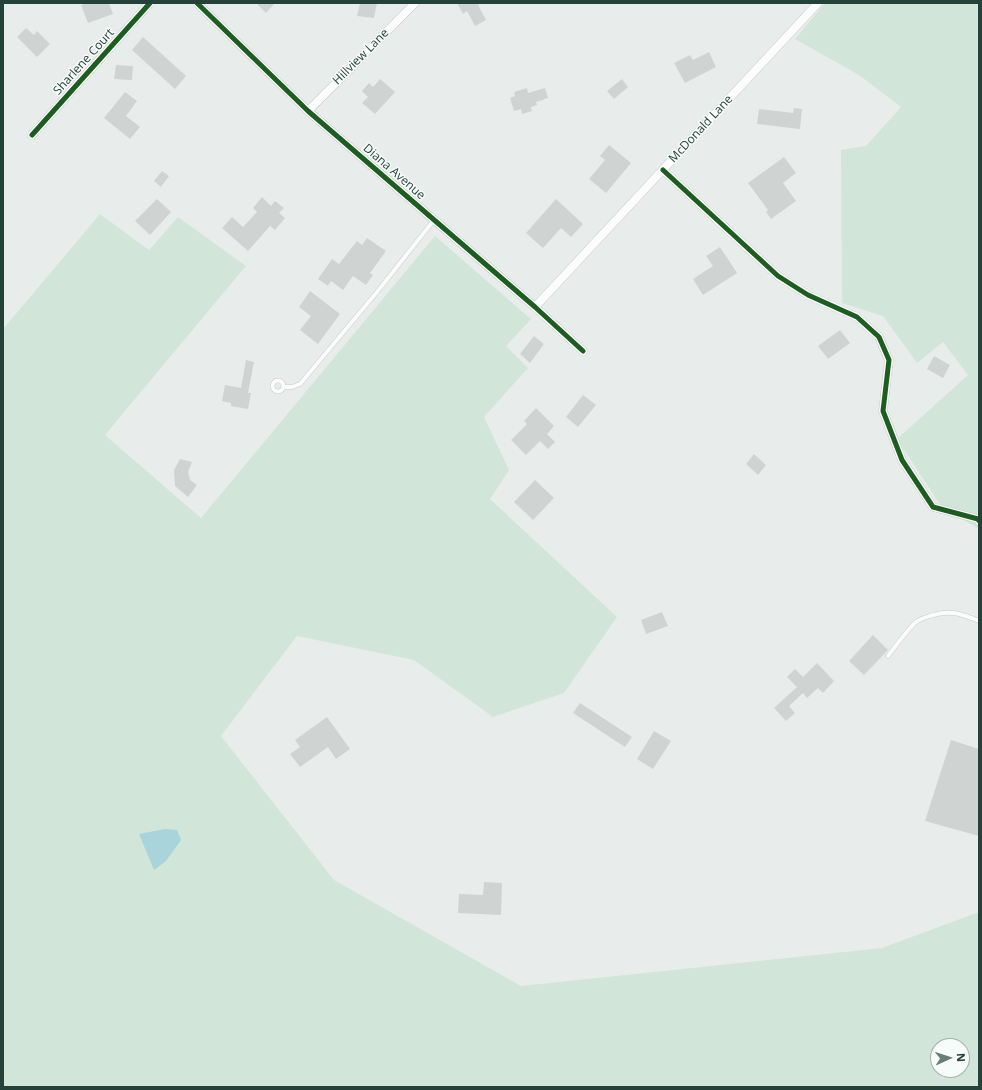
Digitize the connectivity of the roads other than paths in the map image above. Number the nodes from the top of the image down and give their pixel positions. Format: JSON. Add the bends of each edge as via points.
{"nodes":[{"id":1,"x":150,"y":3,"type":"edge"},
{"id":2,"x":197,"y":3,"type":"edge"},
{"id":3,"x":415,"y":3,"type":"edge"},
{"id":4,"x":818,"y":3,"type":"edge"},
{"id":5,"x":308,"y":111,"type":"junction"},
{"id":6,"x":32,"y":135,"type":"dead end"},
{"id":7,"x":663,"y":170,"type":"junction"},
{"id":8,"x":434,"y":219,"type":"junction"},
{"id":9,"x":536,"y":307,"type":"junction"},
{"id":10,"x":583,"y":351,"type":"dead end"},
{"id":11,"x":283,"y":387,"type":"dead end"},
{"id":12,"x":979,"y":521,"type":"edge"},
{"id":13,"x":979,"y":621,"type":"edge"},
{"id":14,"x":888,"y":656,"type":"dead end"}],
"edges":[{"from":1,"to":6,"type":"street","name":"Sharlene Court"},
{"from":2,"to":5,"type":"street","name":"Diana Avenue"},
{"from":3,"to":5,"type":"street","name":"Hillview Lane"},
{"from":4,"to":7,"type":"street","name":"McDonald Lane"},
{"from":5,"to":8,"type":"street","name":"Diana Avenue"},
{"from":7,"to":9,"type":"street","name":"McDonald Lane"},
{"from":7,"to":12,"type":"street","via":[[778,276],[808,295],[857,317],[879,337],[889,360],[883,411],[902,460],[933,507]]},
{"from":8,"to":9,"type":"street","name":"Diana Avenue"},
{"from":8,"to":11,"type":"lane","via":[[300,384]]},
{"from":9,"to":10,"type":"street","name":"Diana Avenue"},
{"from":13,"to":14,"type":"lane","via":[[954,612],[923,618]]}]}
